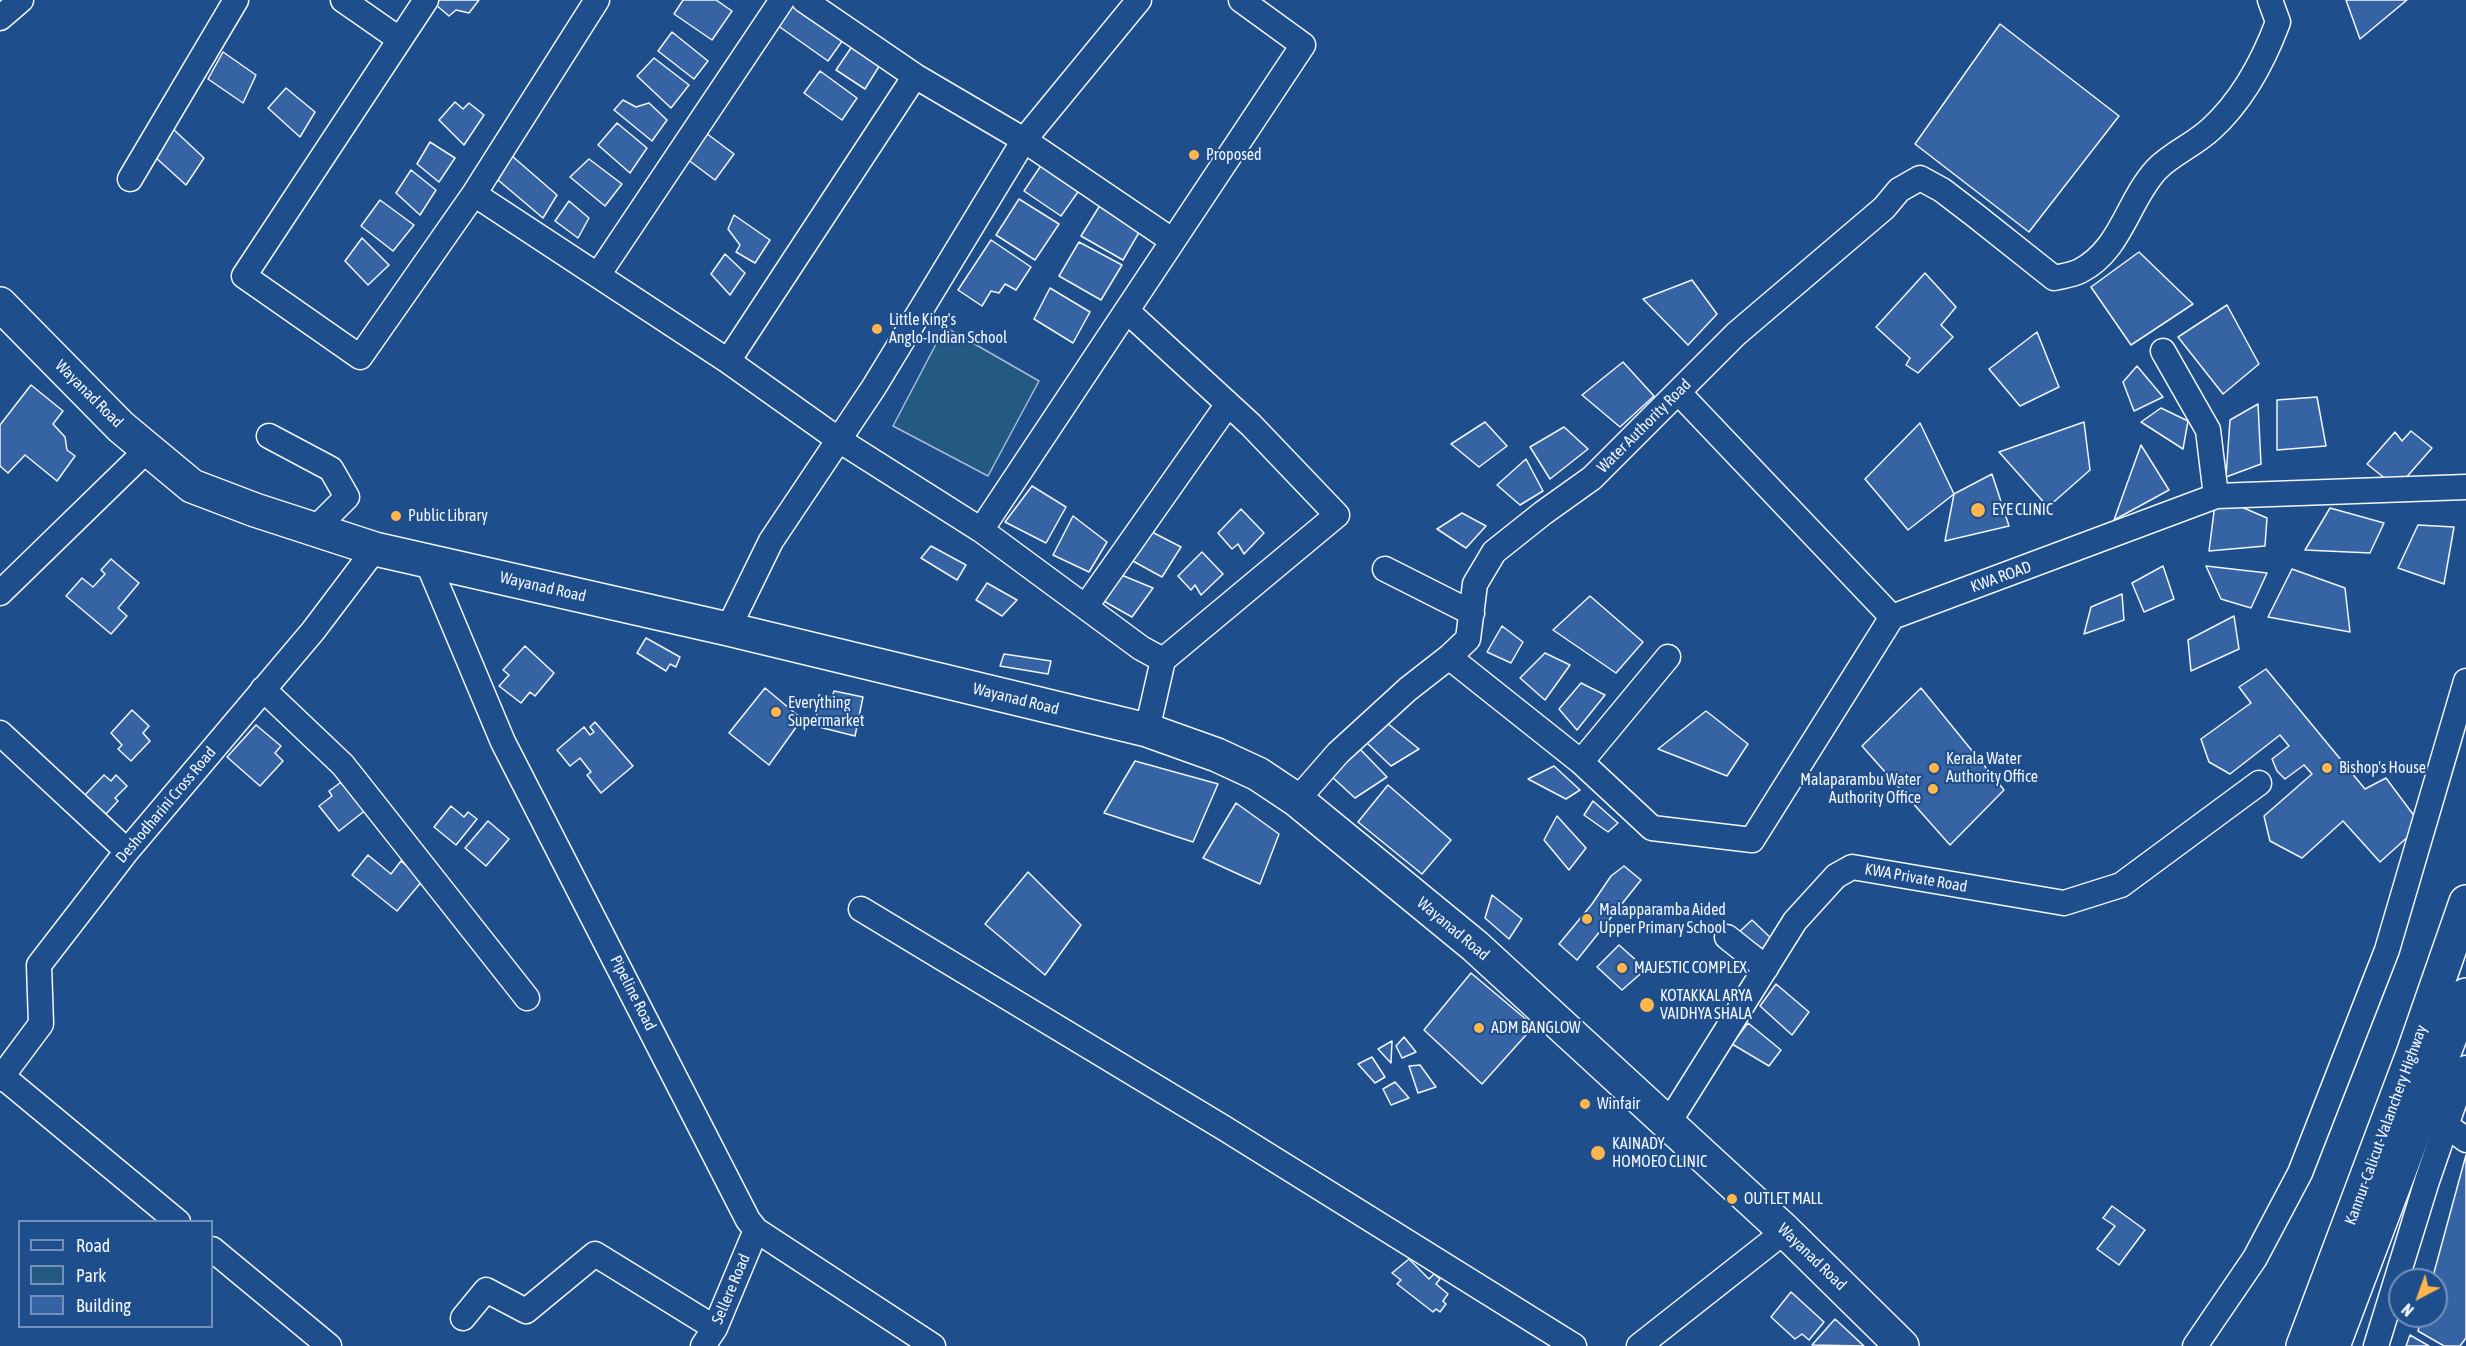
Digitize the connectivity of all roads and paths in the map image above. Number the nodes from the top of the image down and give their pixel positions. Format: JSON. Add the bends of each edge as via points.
{"nodes":[{"id":1,"x":21,"y":0,"type":"edge"},
{"id":2,"x":236,"y":0,"type":"edge"},
{"id":3,"x":343,"y":0,"type":"edge"},
{"id":4,"x":426,"y":0,"type":"edge"},
{"id":5,"x":597,"y":0,"type":"edge"},
{"id":6,"x":782,"y":0,"type":"edge"},
{"id":7,"x":804,"y":0,"type":"edge"},
{"id":8,"x":1139,"y":0,"type":"edge"},
{"id":9,"x":1241,"y":0,"type":"edge"},
{"id":10,"x":2270,"y":0,"type":"edge"},
{"id":11,"x":0,"y":18,"type":"edge"},
{"id":12,"x":399,"y":39,"type":"junction"},
{"id":13,"x":915,"y":76,"type":"junction"},
{"id":14,"x":1024,"y":140,"type":"junction"},
{"id":15,"x":130,"y":179,"type":"dead end"},
{"id":16,"x":474,"y":194,"type":"junction"},
{"id":17,"x":1173,"y":241,"type":"junction"},
{"id":18,"x":598,"y":275,"type":"junction"},
{"id":19,"x":0,"y":304,"type":"edge"},
{"id":20,"x":1127,"y":311,"type":"junction"},
{"id":21,"x":2163,"y":351,"type":"dead end"},
{"id":22,"x":728,"y":362,"type":"junction"},
{"id":23,"x":1678,"y":392,"type":"junction"},
{"id":24,"x":1228,"y":404,"type":"junction"},
{"id":25,"x":269,"y":436,"type":"dead end"},
{"id":26,"x":839,"y":440,"type":"junction"},
{"id":27,"x":148,"y":449,"type":"junction"},
{"id":28,"x":2466,"y":487,"type":"edge"},
{"id":29,"x":2216,"y":496,"type":"junction"},
{"id":30,"x":315,"y":529,"type":"junction"},
{"id":31,"x":981,"y":530,"type":"junction"},
{"id":32,"x":375,"y":549,"type":"junction"},
{"id":33,"x":427,"y":561,"type":"junction"},
{"id":34,"x":1385,"y":569,"type":"dead end"},
{"id":35,"x":0,"y":593,"type":"edge"},
{"id":36,"x":1086,"y":606,"type":"junction"},
{"id":37,"x":1472,"y":613,"type":"junction"},
{"id":38,"x":1892,"y":618,"type":"junction"},
{"id":39,"x":728,"y":629,"type":"junction"},
{"id":40,"x":1449,"y":657,"type":"junction"},
{"id":41,"x":1668,"y":657,"type":"dead end"},
{"id":42,"x":1163,"y":660,"type":"junction"},
{"id":43,"x":2466,"y":681,"type":"edge"},
{"id":44,"x":263,"y":689,"type":"junction"},
{"id":45,"x":1147,"y":730,"type":"junction"},
{"id":46,"x":0,"y":733,"type":"edge"},
{"id":47,"x":1581,"y":762,"type":"junction"},
{"id":48,"x":2259,"y":783,"type":"dead end"},
{"id":49,"x":1298,"y":800,"type":"junction"},
{"id":50,"x":126,"y":851,"type":"junction"},
{"id":51,"x":2466,"y":903,"type":"edge"},
{"id":52,"x":861,"y":909,"type":"dead end"},
{"id":53,"x":1727,"y":937,"type":"dead end"},
{"id":54,"x":1766,"y":968,"type":"junction"},
{"id":55,"x":2466,"y":995,"type":"edge"},
{"id":56,"x":527,"y":998,"type":"dead end"},
{"id":57,"x":2466,"y":1068,"type":"edge"},
{"id":58,"x":1,"y":1078,"type":"edge"},
{"id":59,"x":2462,"y":1089,"type":"edge"},
{"id":60,"x":1669,"y":1122,"type":"junction"},
{"id":61,"x":2446,"y":1125,"type":"junction"},
{"id":62,"x":2466,"y":1140,"type":"edge"},
{"id":63,"x":177,"y":1220,"type":"edge"},
{"id":64,"x":756,"y":1230,"type":"junction"},
{"id":65,"x":1785,"y":1231,"type":"junction"},
{"id":66,"x":213,"y":1250,"type":"edge"},
{"id":67,"x":463,"y":1318,"type":"dead end"},
{"id":68,"x":709,"y":1337,"type":"edge"},
{"id":69,"x":329,"y":1346,"type":"edge"},
{"id":70,"x":933,"y":1346,"type":"edge"},
{"id":71,"x":1574,"y":1346,"type":"edge"},
{"id":72,"x":1639,"y":1346,"type":"edge"},
{"id":73,"x":1902,"y":1346,"type":"edge"},
{"id":74,"x":2195,"y":1346,"type":"edge"},
{"id":75,"x":2303,"y":1346,"type":"edge"},
{"id":76,"x":2333,"y":1346,"type":"edge"},
{"id":77,"x":2376,"y":1346,"type":"edge"}],
"edges":[{"from":1,"to":11,"type":"street"},
{"from":2,"to":15,"type":"street"},
{"from":3,"to":12,"type":"street"},
{"from":4,"to":12,"type":"street"},
{"from":5,"to":16,"type":"street"},
{"from":6,"to":18,"type":"street"},
{"from":7,"to":13,"type":"street"},
{"from":8,"to":14,"type":"street"},
{"from":9,"to":17,"type":"street","via":[[1303,45]]},
{"from":10,"to":23,"type":"street","name":"Water Authority Road","via":[[2278,22],[2252,79],[2211,129],[2156,169],[2134,199],[2120,231],[2098,258],[2079,271],[2054,278],[1942,190],[1920,178],[1899,190],[1884,208],[1736,333]]},
{"from":12,"to":16,"type":"street","via":[[244,276],[360,357]]},
{"from":13,"to":14,"type":"street"},
{"from":13,"to":22,"type":"street"},
{"from":14,"to":17,"type":"street"},
{"from":14,"to":26,"type":"street"},
{"from":16,"to":18,"type":"street"},
{"from":17,"to":20,"type":"street"},
{"from":18,"to":22,"type":"street"},
{"from":19,"to":27,"type":"highway","name":"Wayanad Road","via":[[121,427]]},
{"from":20,"to":24,"type":"street"},
{"from":20,"to":31,"type":"street"},
{"from":21,"to":29,"type":"street","via":[[2208,430]]},
{"from":22,"to":26,"type":"street"},
{"from":23,"to":37,"type":"street","name":"Water Authority Road","via":[[1592,478],[1494,552],[1475,584]]},
{"from":23,"to":38,"type":"street"},
{"from":24,"to":36,"type":"street"},
{"from":24,"to":42,"type":"street","via":[[1338,515]]},
{"from":25,"to":30,"type":"street","via":[[331,469],[347,497]]},
{"from":26,"to":31,"type":"street"},
{"from":26,"to":39,"type":"street","via":[[771,541]]},
{"from":27,"to":30,"type":"highway","name":"Wayanad Road","via":[[192,486]]},
{"from":27,"to":35,"type":"street"},
{"from":28,"to":29,"type":"street","name":"KWA ROAD"},
{"from":29,"to":38,"type":"street","name":"KWA ROAD"},
{"from":30,"to":32,"type":"highway","name":"Wayanad Road"},
{"from":31,"to":36,"type":"street"},
{"from":32,"to":33,"type":"highway","name":"Wayanad Road"},
{"from":32,"to":44,"type":"street","name":"Deshodharini Cross Road"},
{"from":33,"to":39,"type":"highway","name":"Wayanad Road"},
{"from":33,"to":64,"type":"street","name":"Pipeline Road","via":[[503,742]]},
{"from":34,"to":37,"type":"street"},
{"from":36,"to":42,"type":"street"},
{"from":37,"to":40,"type":"street","name":"Water Authority Road","via":[[1468,639]]},
{"from":38,"to":47,"type":"street","via":[[1752,840],[1652,828]]},
{"from":39,"to":45,"type":"highway","name":"Wayanad Road"},
{"from":40,"to":47,"type":"street"},
{"from":40,"to":49,"type":"street","name":"Water Authority Road","via":[[1407,689],[1338,753]]},
{"from":41,"to":47,"type":"street"},
{"from":42,"to":45,"type":"street"},
{"from":43,"to":74,"type":"street","via":[[2387,950],[2301,1173],[2255,1258]]},
{"from":44,"to":50,"type":"street","name":"Deshodharini Cross Road"},
{"from":44,"to":56,"type":"street","via":[[343,765]]},
{"from":45,"to":49,"type":"highway","name":"Wayanad Road","via":[[1248,769]]},
{"from":46,"to":50,"type":"street"},
{"from":48,"to":54,"type":"street","name":"KWA Private Road","via":[[2121,885],[2064,903],[1852,867],[1836,876],[1795,921]]},
{"from":49,"to":60,"type":"highway","name":"Wayanad Road","via":[[1475,946]]},
{"from":50,"to":58,"type":"street","name":"Deshodharini Cross Road","via":[[39,966],[41,1024]]},
{"from":51,"to":75,"type":"highway","name":"Kannur-Calicut-Valanchery Highway"},
{"from":52,"to":71,"type":"street"},
{"from":53,"to":54,"type":"street"},
{"from":54,"to":60,"type":"street","name":"KWA Private Road"},
{"from":55,"to":76,"type":"highway","name":"Kannur-Calicut-Valanchery Highway"},
{"from":57,"to":59,"type":"street"},
{"from":58,"to":63,"type":"street"},
{"from":59,"to":61,"type":"street"},
{"from":60,"to":65,"type":"highway","name":"Wayanad Road"},
{"from":61,"to":62,"type":"street"},
{"from":61,"to":77,"type":"street"},
{"from":64,"to":68,"type":"street","name":"Sellere Road"},
{"from":64,"to":70,"type":"street","name":"Pipeline Road"},
{"from":65,"to":72,"type":"street"},
{"from":65,"to":73,"type":"highway","name":"Wayanad Road"},
{"from":66,"to":69,"type":"street"},
{"from":67,"to":68,"type":"street","via":[[486,1290],[526,1311],[595,1254]]}]}
